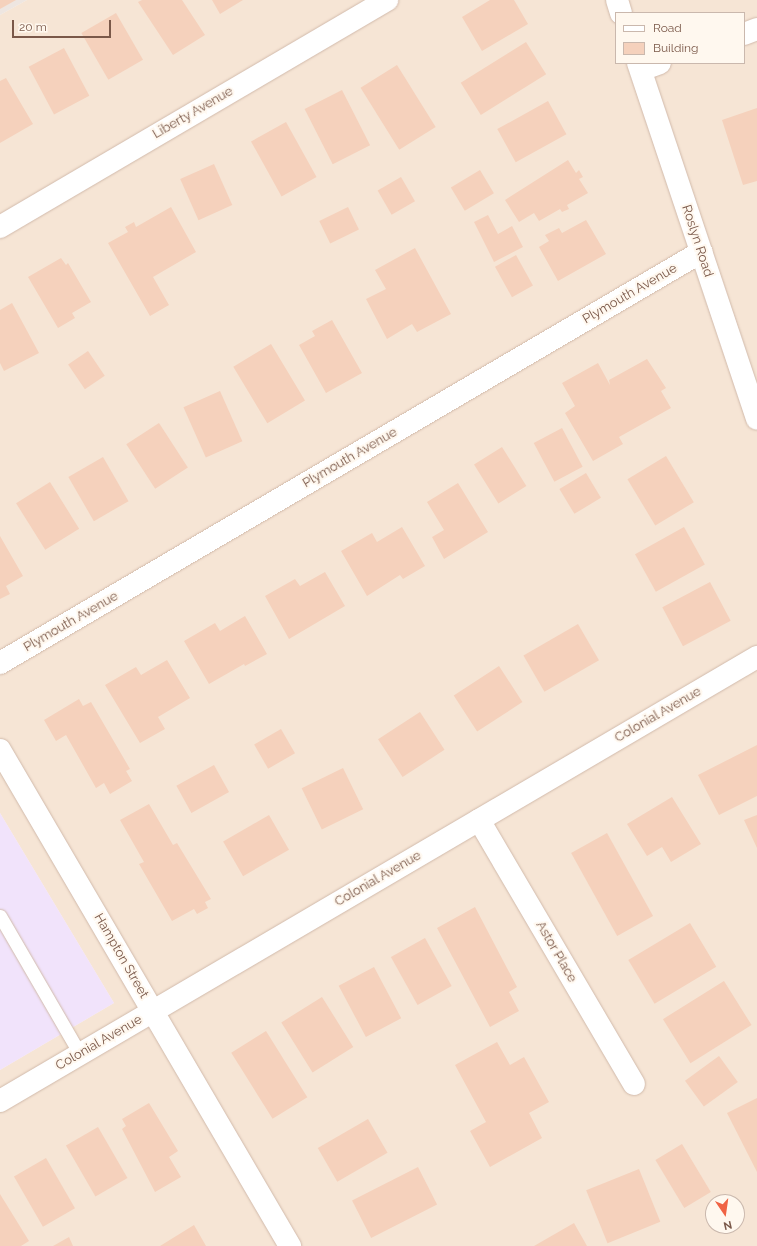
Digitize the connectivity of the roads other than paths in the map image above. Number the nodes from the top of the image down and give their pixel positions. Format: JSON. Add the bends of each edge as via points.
{"nodes":[{"id":1,"x":387,"y":0,"type":"edge"},
{"id":2,"x":616,"y":0,"type":"edge"},
{"id":3,"x":621,"y":12,"type":"edge"},
{"id":4,"x":757,"y":29,"type":"edge"},
{"id":5,"x":745,"y":34,"type":"edge"},
{"id":6,"x":646,"y":65,"type":"edge"},
{"id":7,"x":0,"y":226,"type":"edge"},
{"id":8,"x":701,"y":252,"type":"junction"},
{"id":9,"x":757,"y":419,"type":"edge"},
{"id":10,"x":757,"y":657,"type":"edge"},
{"id":11,"x":0,"y":663,"type":"edge"},
{"id":12,"x":0,"y":750,"type":"edge"},
{"id":13,"x":479,"y":820,"type":"junction"},
{"id":14,"x":0,"y":916,"type":"edge"},
{"id":15,"x":152,"y":1011,"type":"junction"},
{"id":16,"x":80,"y":1054,"type":"junction"},
{"id":17,"x":634,"y":1084,"type":"dead end"},
{"id":18,"x":0,"y":1101,"type":"edge"},
{"id":19,"x":290,"y":1246,"type":"edge"}],
"edges":[{"from":1,"to":7,"type":"street","name":"Liberty Avenue"},
{"from":2,"to":3,"type":"street"},
{"from":4,"to":5,"type":"street"},
{"from":6,"to":8,"type":"street","name":"Roslyn Road"},
{"from":8,"to":9,"type":"street","name":"Roslyn Road"},
{"from":8,"to":11,"type":"street","name":"Plymouth Avenue"},
{"from":10,"to":13,"type":"street","name":"Colonial Avenue"},
{"from":12,"to":15,"type":"street","name":"Hampton Street"},
{"from":13,"to":15,"type":"street","name":"Colonial Avenue"},
{"from":13,"to":17,"type":"street","name":"Astor Place"},
{"from":14,"to":16,"type":"lane"},
{"from":15,"to":16,"type":"street","name":"Colonial Avenue"},
{"from":15,"to":19,"type":"street","name":"Hampton Street"},
{"from":16,"to":18,"type":"street","name":"Colonial Avenue"}]}
